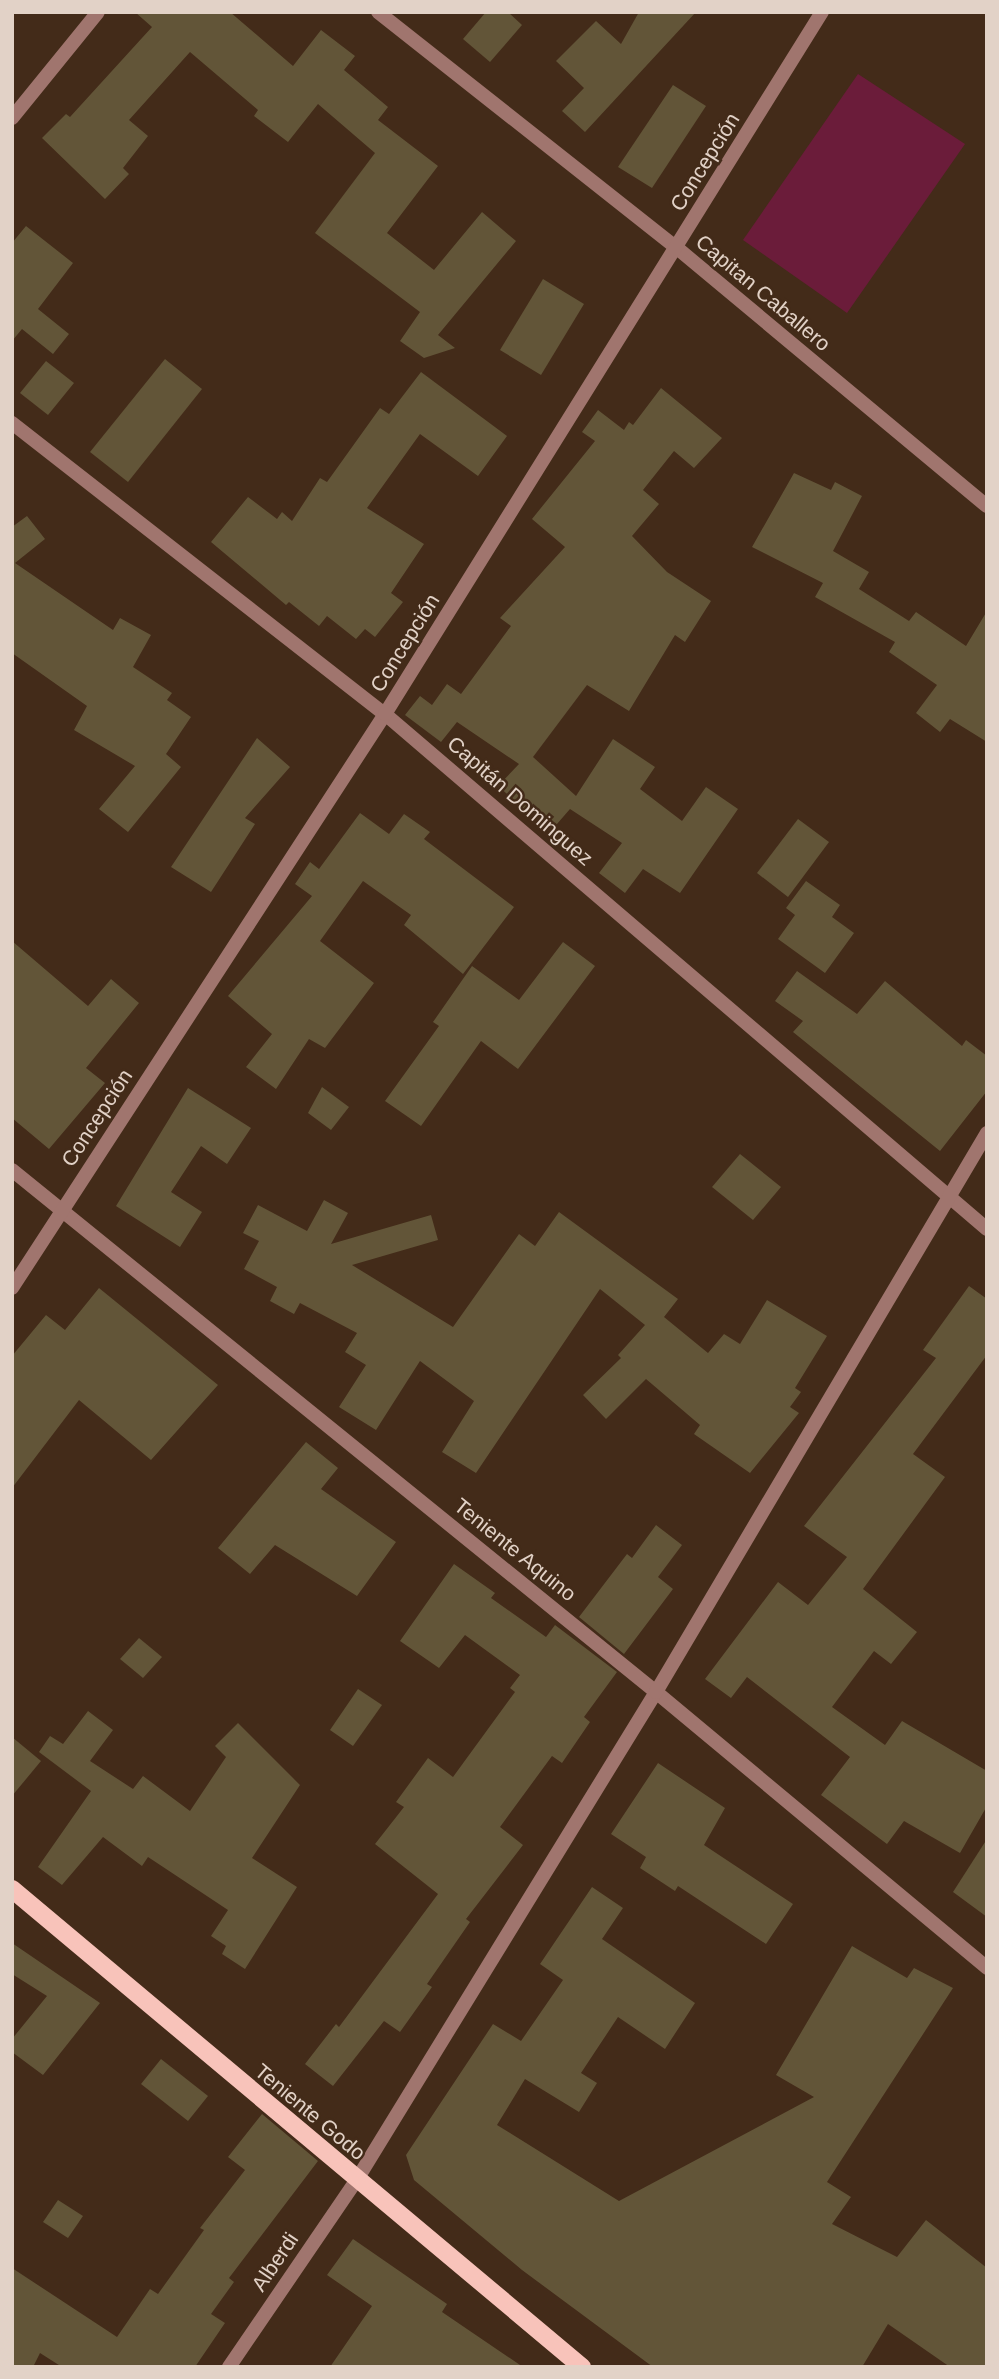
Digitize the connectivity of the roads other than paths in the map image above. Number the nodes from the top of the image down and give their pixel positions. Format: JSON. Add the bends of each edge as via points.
{"nodes":[{"id":1,"x":98,"y":12,"type":"edge"},
{"id":2,"x":378,"y":12,"type":"edge"},
{"id":3,"x":822,"y":12,"type":"edge"},
{"id":4,"x":12,"y":118,"type":"edge"},
{"id":5,"x":677,"y":248,"type":"junction"},
{"id":6,"x":12,"y":423,"type":"edge"},
{"id":7,"x":987,"y":506,"type":"edge"},
{"id":8,"x":385,"y":714,"type":"junction"},
{"id":9,"x":987,"y":1133,"type":"edge"},
{"id":10,"x":12,"y":1170,"type":"edge"},
{"id":11,"x":948,"y":1195,"type":"junction"},
{"id":12,"x":61,"y":1211,"type":"junction"},
{"id":13,"x":987,"y":1229,"type":"edge"},
{"id":14,"x":12,"y":1288,"type":"edge"},
{"id":15,"x":656,"y":1692,"type":"junction"},
{"id":16,"x":12,"y":1889,"type":"edge"},
{"id":17,"x":987,"y":1968,"type":"edge"},
{"id":18,"x":356,"y":2181,"type":"junction"},
{"id":19,"x":229,"y":2367,"type":"edge"},
{"id":20,"x":582,"y":2367,"type":"edge"}],
"edges":[{"from":1,"to":4,"type":"street"},
{"from":2,"to":5,"type":"street","name":"Capitan Caballero"},
{"from":3,"to":5,"type":"street","name":"Concepción"},
{"from":5,"to":7,"type":"street","name":"Capitan Caballero"},
{"from":5,"to":8,"type":"street","name":"Concepción"},
{"from":6,"to":8,"type":"street","name":"Capitán Dominguez"},
{"from":8,"to":11,"type":"street","name":"Capitán Dominguez"},
{"from":8,"to":12,"type":"street","name":"Concepción"},
{"from":9,"to":11,"type":"street","name":"Alberdi"},
{"from":10,"to":12,"type":"street","name":"Teniente Aquino"},
{"from":11,"to":13,"type":"street","name":"Capitán Dominguez"},
{"from":11,"to":15,"type":"street","name":"Alberdi"},
{"from":12,"to":14,"type":"street","name":"Concepción"},
{"from":12,"to":15,"type":"street","name":"Teniente Aquino"},
{"from":15,"to":17,"type":"street","name":"Teniente Aquino"},
{"from":15,"to":18,"type":"street","name":"Alberdi"},
{"from":16,"to":18,"type":"main road","name":"Teniente Godo"},
{"from":18,"to":19,"type":"street","name":"Alberdi"},
{"from":18,"to":20,"type":"main road","name":"Teniente Godo"}]}
